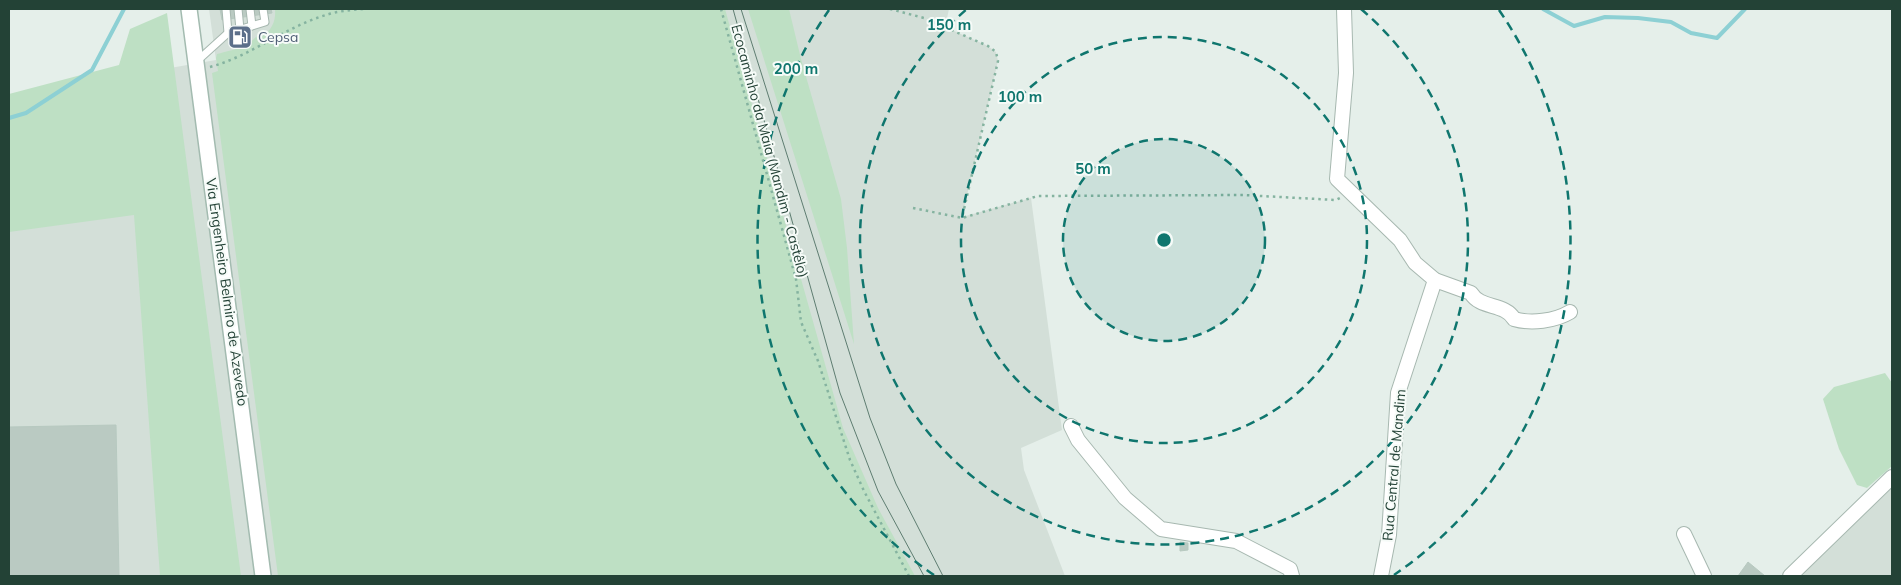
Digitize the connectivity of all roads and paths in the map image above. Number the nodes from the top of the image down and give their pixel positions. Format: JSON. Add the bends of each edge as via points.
{"nodes":[{"id":1,"x":189,"y":9,"type":"edge"},
{"id":2,"x":226,"y":9,"type":"edge"},
{"id":3,"x":238,"y":9,"type":"edge"},
{"id":4,"x":250,"y":9,"type":"edge"},
{"id":5,"x":263,"y":9,"type":"edge"},
{"id":6,"x":364,"y":9,"type":"edge"},
{"id":7,"x":720,"y":9,"type":"edge"},
{"id":8,"x":890,"y":9,"type":"edge"},
{"id":9,"x":1344,"y":9,"type":"edge"},
{"id":10,"x":252,"y":26,"type":"junction"},
{"id":11,"x":240,"y":29,"type":"junction"},
{"id":12,"x":228,"y":33,"type":"junction"},
{"id":13,"x":197,"y":66,"type":"junction"},
{"id":14,"x":1352,"y":192,"type":"junction"},
{"id":15,"x":914,"y":208,"type":"dead end"},
{"id":16,"x":962,"y":218,"type":"junction"},
{"id":17,"x":1435,"y":280,"type":"junction"},
{"id":18,"x":1570,"y":312,"type":"dead end"},
{"id":19,"x":1071,"y":426,"type":"dead end"},
{"id":20,"x":1892,"y":476,"type":"edge"},
{"id":21,"x":1684,"y":534,"type":"dead end"},
{"id":22,"x":263,"y":576,"type":"edge"},
{"id":23,"x":909,"y":576,"type":"edge"},
{"id":24,"x":1292,"y":576,"type":"edge"},
{"id":25,"x":1381,"y":576,"type":"edge"},
{"id":26,"x":1704,"y":576,"type":"edge"},
{"id":27,"x":1790,"y":576,"type":"edge"}],
"edges":[{"from":1,"to":13,"type":"main road","name":"Via Engenheiro Belmiro de Azevedo"},
{"from":2,"to":12,"type":"lane"},
{"from":3,"to":11,"type":"lane"},
{"from":4,"to":10,"type":"lane"},
{"from":5,"to":10,"type":"lane","via":[[265,22]]},
{"from":6,"to":13,"type":"path","via":[[325,15],[224,63]]},
{"from":7,"to":23,"type":"path","name":"Ecocaminho da Maia (Mandim - Castêlo)","via":[[796,279],[801,322],[818,361],[857,476]]},
{"from":8,"to":16,"type":"path","via":[[924,18],[996,52],[998,61]]},
{"from":9,"to":14,"type":"street","via":[[1346,73],[1337,179]]},
{"from":10,"to":11,"type":"lane"},
{"from":11,"to":12,"type":"lane"},
{"from":12,"to":13,"type":"lane"},
{"from":13,"to":22,"type":"main road","name":"Via Engenheiro Belmiro de Azevedo"},
{"from":14,"to":16,"type":"path","via":[[1336,200],[1243,195],[1038,196]]},
{"from":14,"to":17,"type":"street","via":[[1400,240],[1415,263]]},
{"from":15,"to":16,"type":"path"},
{"from":17,"to":18,"type":"street","via":[[1470,292],[1474,298],[1521,321],[1558,318]]},
{"from":17,"to":25,"type":"street","name":"Rua Central de Mandim","via":[[1398,393],[1389,535]]},
{"from":19,"to":24,"type":"street","via":[[1078,440],[1125,498],[1161,529],[1236,542],[1290,569]]},
{"from":20,"to":27,"type":"street"},
{"from":21,"to":26,"type":"street"}]}
